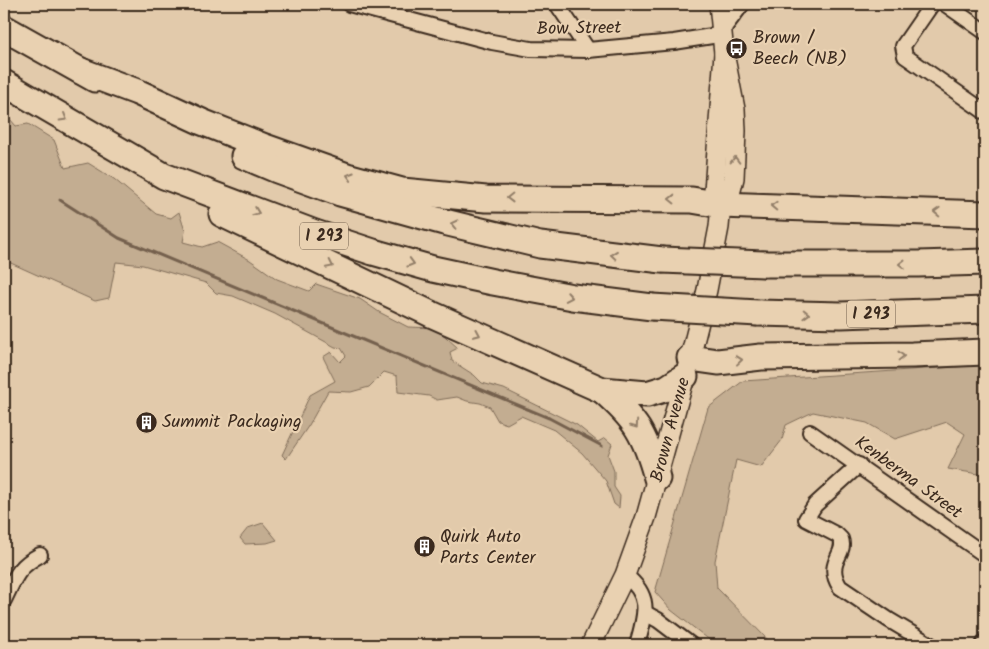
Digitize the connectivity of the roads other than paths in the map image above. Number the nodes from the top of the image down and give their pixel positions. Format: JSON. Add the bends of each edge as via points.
{"nodes":[{"id":1,"x":349,"y":4,"type":"edge"},
{"id":2,"x":557,"y":4,"type":"edge"},
{"id":3,"x":720,"y":4,"type":"edge"},
{"id":4,"x":741,"y":4,"type":"edge"},
{"id":5,"x":932,"y":4,"type":"edge"},
{"id":6,"x":944,"y":4,"type":"edge"},
{"id":7,"x":4,"y":28,"type":"edge"},
{"id":8,"x":722,"y":29,"type":"junction"},
{"id":9,"x":985,"y":32,"type":"edge"},
{"id":10,"x":588,"y":50,"type":"junction"},
{"id":11,"x":80,"y":71,"type":"junction"},
{"id":12,"x":13,"y":88,"type":"edge"},
{"id":13,"x":985,"y":112,"type":"edge"},
{"id":14,"x":164,"y":176,"type":"junction"},
{"id":15,"x":721,"y":205,"type":"junction"},
{"id":16,"x":985,"y":214,"type":"edge"},
{"id":17,"x":985,"y":262,"type":"edge"},
{"id":18,"x":985,"y":310,"type":"edge"},
{"id":19,"x":985,"y":352,"type":"edge"},
{"id":20,"x":688,"y":367,"type":"junction"},
{"id":21,"x":602,"y":390,"type":"junction"},
{"id":22,"x":810,"y":432,"type":"dead end"},
{"id":23,"x":859,"y":465,"type":"junction"},
{"id":24,"x":657,"y":478,"type":"junction"},
{"id":25,"x":40,"y":555,"type":"dead end"},
{"id":26,"x":985,"y":555,"type":"edge"},
{"id":27,"x":625,"y":575,"type":"junction"},
{"id":28,"x":4,"y":600,"type":"edge"},
{"id":29,"x":645,"y":613,"type":"junction"},
{"id":30,"x":985,"y":642,"type":"edge"},
{"id":31,"x":591,"y":645,"type":"edge"},
{"id":32,"x":637,"y":645,"type":"edge"},
{"id":33,"x":691,"y":645,"type":"edge"},
{"id":34,"x":931,"y":645,"type":"edge"},
{"id":35,"x":983,"y":645,"type":"edge"}],
"edges":[{"from":1,"to":10,"type":"street","name":"Bow Street","via":[[492,42],[532,49]]},
{"from":2,"to":10,"type":"street"},
{"from":3,"to":8,"type":"main road","name":"Brown Avenue"},
{"from":4,"to":8,"type":"street"},
{"from":5,"to":13,"type":"street","via":[[903,46],[905,56]]},
{"from":6,"to":9,"type":"street"},
{"from":7,"to":11,"type":"highway","number":"I 293"},
{"from":8,"to":10,"type":"street","name":"Bow Street","via":[[702,38]]},
{"from":8,"to":15,"type":"main road","name":"Brown Avenue","via":[[735,109],[734,178],[730,194]]},
{"from":15,"to":11,"type":"highway","one_way":true,"via":[[692,200],[486,199],[402,191],[347,176],[265,147]]},
{"from":17,"to":11,"type":"highway","number":"I 293","one_way":true,"bridge":true,"via":[[764,264],[662,260],[540,245],[404,212],[277,170],[188,131]]},
{"from":12,"to":14,"type":"highway","number":"I 293","one_way":true},
{"from":14,"to":18,"type":"highway","number":"I 293","one_way":true,"bridge":true,"via":[[373,252],[433,269],[573,297],[652,307],[758,313],[842,315]]},
{"from":14,"to":21,"type":"highway","one_way":true,"via":[[218,212]]},
{"from":16,"to":15,"type":"highway","one_way":true},
{"from":15,"to":20,"type":"main road","name":"Brown Avenue"},
{"from":20,"to":19,"type":"highway","one_way":true,"via":[[761,357]]},
{"from":20,"to":21,"type":"highway","via":[[667,388],[647,394]]},
{"from":20,"to":24,"type":"main road","name":"Brown Avenue"},
{"from":21,"to":24,"type":"highway","one_way":true,"via":[[636,424],[646,442]]},
{"from":22,"to":23,"type":"street","name":"Kenberma Street"},
{"from":23,"to":26,"type":"street","name":"Kenberma Street"},
{"from":23,"to":34,"type":"street","via":[[815,505],[806,519],[842,539],[834,570],[840,587]]},
{"from":24,"to":27,"type":"main road","name":"Brown Avenue"},
{"from":25,"to":28,"type":"street","via":[[18,571]]},
{"from":27,"to":29,"type":"street","via":[[644,597]]},
{"from":27,"to":31,"type":"main road","name":"Brown Avenue"},
{"from":29,"to":32,"type":"street"},
{"from":29,"to":33,"type":"street"},
{"from":30,"to":35,"type":"street"}]}
